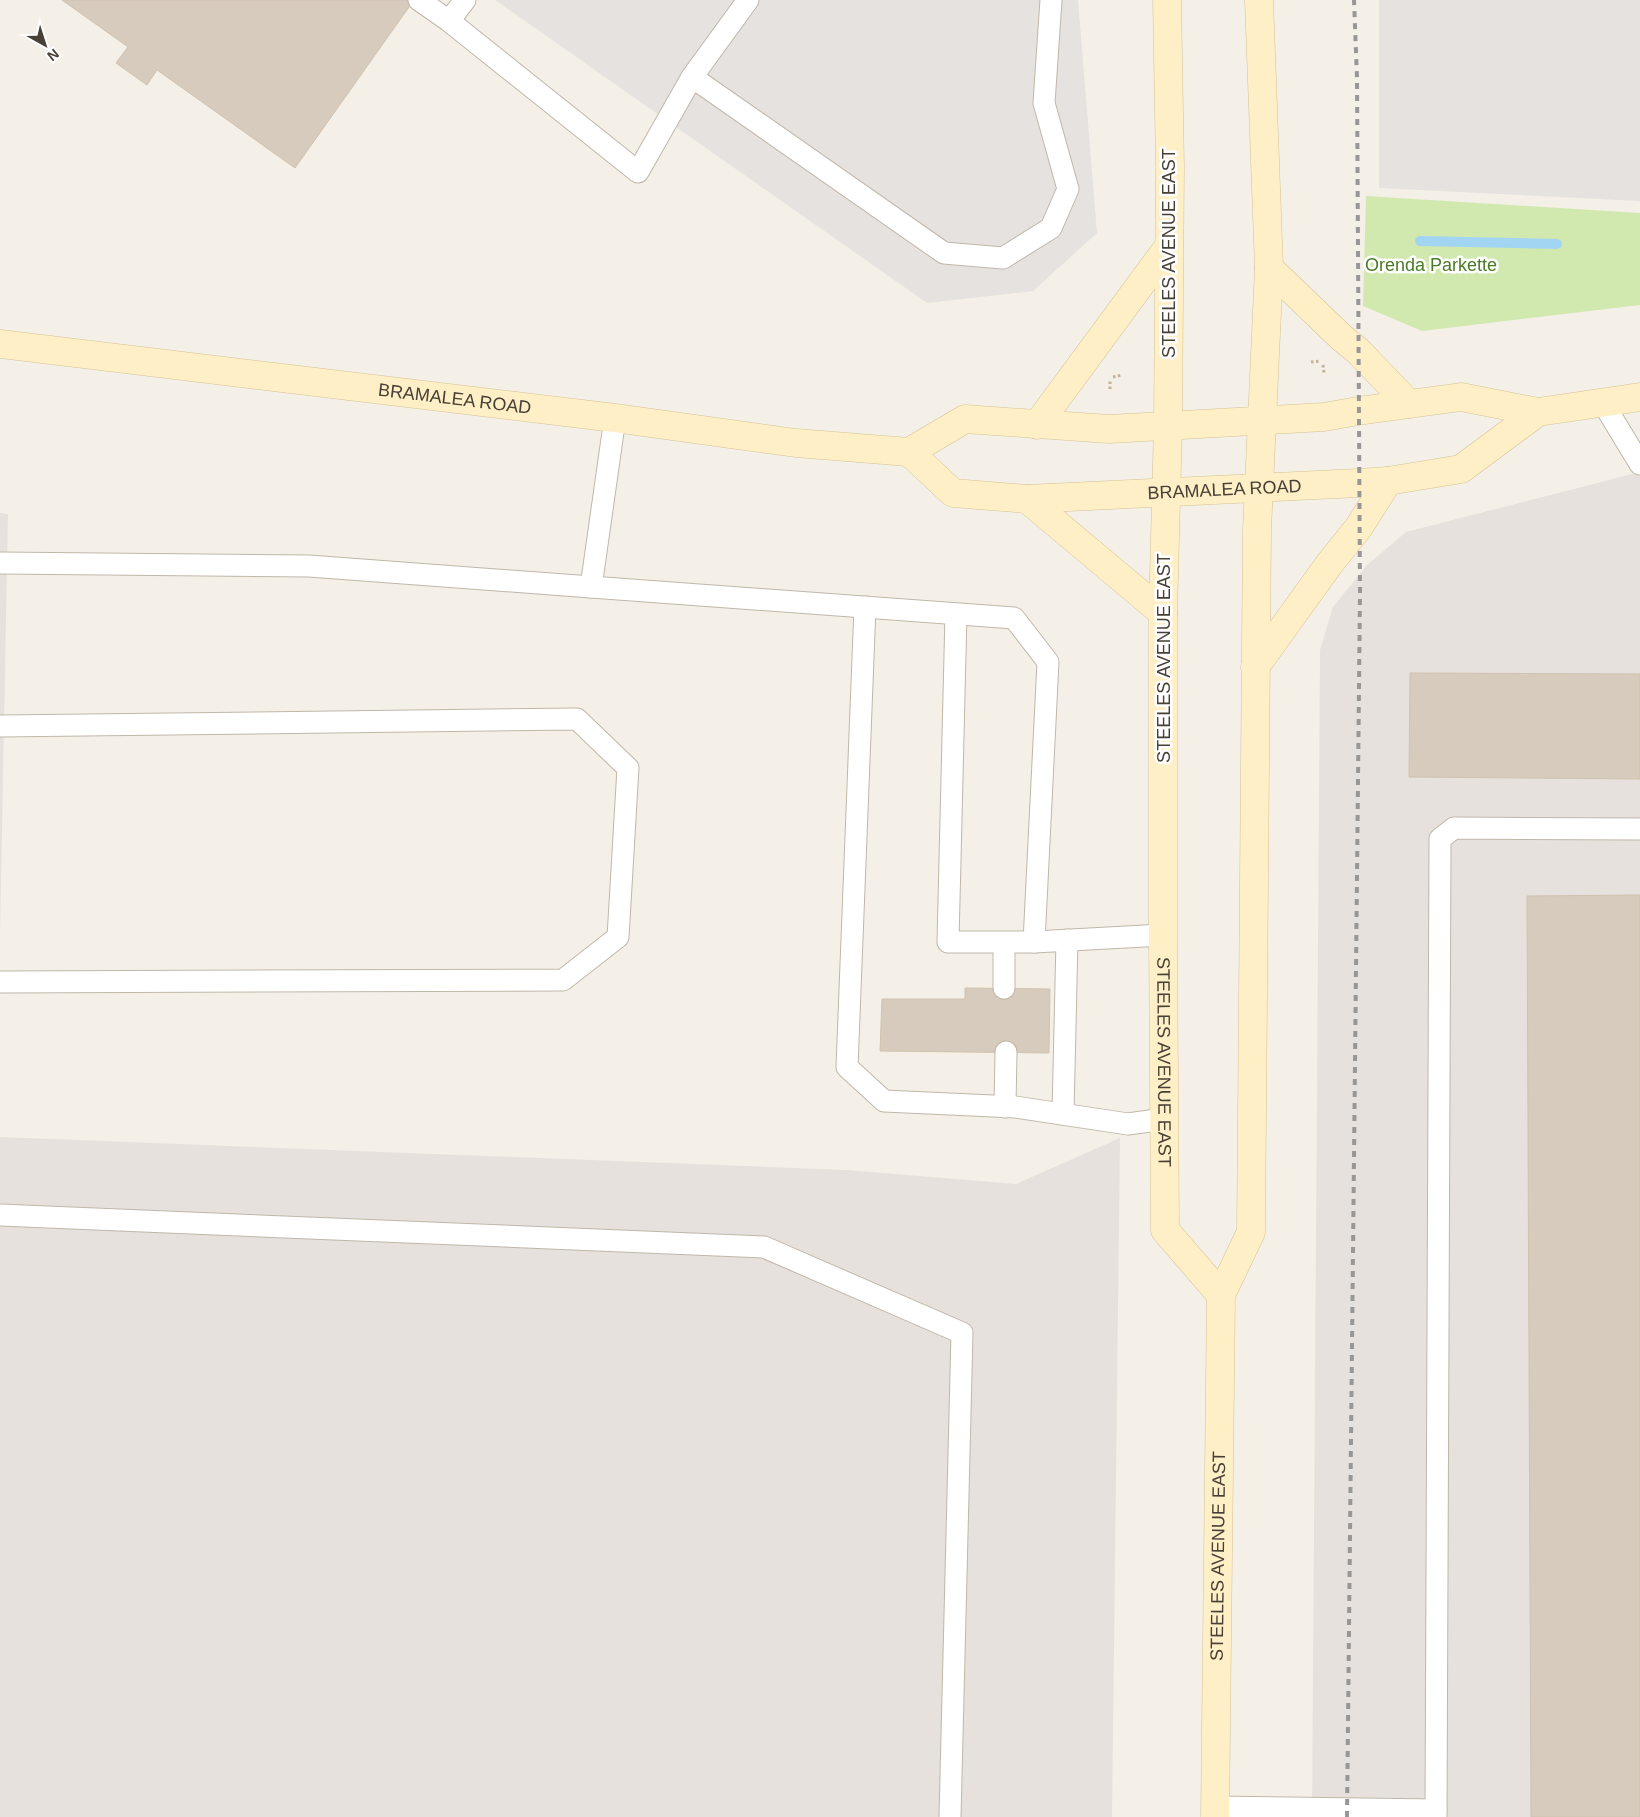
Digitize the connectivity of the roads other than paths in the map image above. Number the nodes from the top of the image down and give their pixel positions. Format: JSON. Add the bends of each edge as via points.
{"nodes":[{"id":1,"x":419,"y":0,"type":"edge"},
{"id":2,"x":465,"y":0,"type":"edge"},
{"id":3,"x":748,"y":0,"type":"edge"},
{"id":4,"x":1051,"y":0,"type":"edge"},
{"id":5,"x":1168,"y":0,"type":"edge"},
{"id":6,"x":1259,"y":0,"type":"edge"},
{"id":7,"x":449,"y":21,"type":"junction"},
{"id":8,"x":692,"y":77,"type":"junction"},
{"id":9,"x":1169,"y":246,"type":"junction"},
{"id":10,"x":1269,"y":268,"type":"junction"},
{"id":11,"x":0,"y":344,"type":"edge"},
{"id":12,"x":1640,"y":397,"type":"edge"},
{"id":13,"x":1603,"y":403,"type":"junction"},
{"id":14,"x":1409,"y":404,"type":"junction"},
{"id":15,"x":1538,"y":412,"type":"junction"},
{"id":16,"x":615,"y":418,"type":"junction"},
{"id":17,"x":1262,"y":420,"type":"junction"},
{"id":18,"x":1036,"y":425,"type":"junction"},
{"id":19,"x":1168,"y":425,"type":"junction"},
{"id":20,"x":909,"y":452,"type":"junction"},
{"id":21,"x":1640,"y":464,"type":"edge"},
{"id":22,"x":1388,"y":481,"type":"junction"},
{"id":23,"x":1259,"y":488,"type":"junction"},
{"id":24,"x":1166,"y":492,"type":"junction"},
{"id":25,"x":1027,"y":499,"type":"junction"},
{"id":26,"x":0,"y":563,"type":"edge"},
{"id":27,"x":591,"y":587,"type":"junction"},
{"id":28,"x":865,"y":607,"type":"junction"},
{"id":29,"x":1163,"y":613,"type":"junction"},
{"id":30,"x":956,"y":614,"type":"junction"},
{"id":31,"x":1255,"y":667,"type":"junction"},
{"id":32,"x":0,"y":726,"type":"edge"},
{"id":33,"x":1640,"y":829,"type":"edge"},
{"id":34,"x":1163,"y":935,"type":"junction"},
{"id":35,"x":1067,"y":940,"type":"junction"},
{"id":36,"x":1034,"y":942,"type":"junction"},
{"id":37,"x":1004,"y":943,"type":"junction"},
{"id":38,"x":0,"y":982,"type":"edge"},
{"id":39,"x":1004,"y":988,"type":"dead end"},
{"id":40,"x":1006,"y":1052,"type":"dead end"},
{"id":41,"x":1005,"y":1107,"type":"junction"},
{"id":42,"x":1063,"y":1114,"type":"junction"},
{"id":43,"x":1164,"y":1119,"type":"junction"},
{"id":44,"x":0,"y":1215,"type":"edge"},
{"id":45,"x":1221,"y":1295,"type":"junction"},
{"id":46,"x":1215,"y":1812,"type":"edge"},
{"id":47,"x":1436,"y":1813,"type":"edge"},
{"id":48,"x":950,"y":1817,"type":"edge"}],
"edges":[{"from":1,"to":7,"type":"lane"},
{"from":2,"to":7,"type":"lane"},
{"from":3,"to":8,"type":"lane"},
{"from":4,"to":8,"type":"lane","via":[[1044,102],[1068,189],[1051,228],[1003,258],[944,253]]},
{"from":5,"to":9,"type":"main road","name":"STEELES AVENUE EAST"},
{"from":6,"to":10,"type":"main road","name":"STEELES AVENUE EAST"},
{"from":7,"to":8,"type":"lane","via":[[638,172]]},
{"from":9,"to":18,"type":"main road"},
{"from":9,"to":19,"type":"main road","name":"STEELES AVENUE EAST"},
{"from":10,"to":14,"type":"main road"},
{"from":10,"to":17,"type":"main road","name":"STEELES AVENUE EAST"},
{"from":11,"to":16,"type":"main road","name":"BRAMALEA ROAD"},
{"from":12,"to":13,"type":"main road","name":"BRAMALEA ROAD"},
{"from":13,"to":15,"type":"main road","name":"BRAMALEA ROAD"},
{"from":13,"to":21,"type":"lane"},
{"from":14,"to":15,"type":"main road","name":"BRAMALEA ROAD","via":[[1461,397]]},
{"from":14,"to":17,"type":"main road","name":"BRAMALEA ROAD","via":[[1324,417]]},
{"from":15,"to":22,"type":"main road","name":"BRAMALEA ROAD","via":[[1461,469]]},
{"from":16,"to":20,"type":"main road","name":"BRAMALEA ROAD","via":[[796,443]]},
{"from":16,"to":27,"type":"lane"},
{"from":17,"to":19,"type":"main road","name":"BRAMALEA ROAD"},
{"from":17,"to":23,"type":"main road","name":"STEELES AVENUE EAST"},
{"from":18,"to":19,"type":"main road","name":"BRAMALEA ROAD","via":[[1109,429]]},
{"from":18,"to":20,"type":"main road","name":"BRAMALEA ROAD","via":[[965,419]]},
{"from":19,"to":24,"type":"main road","name":"STEELES AVENUE EAST"},
{"from":20,"to":25,"type":"main road","name":"BRAMALEA ROAD","via":[[953,492]]},
{"from":22,"to":23,"type":"main road","name":"BRAMALEA ROAD"},
{"from":22,"to":31,"type":"main road","via":[[1359,527]]},
{"from":23,"to":24,"type":"main road","name":"BRAMALEA ROAD"},
{"from":23,"to":31,"type":"main road","name":"STEELES AVENUE EAST"},
{"from":24,"to":25,"type":"main road","name":"BRAMALEA ROAD"},
{"from":24,"to":29,"type":"main road","name":"STEELES AVENUE EAST"},
{"from":25,"to":29,"type":"main road"},
{"from":26,"to":27,"type":"lane","via":[[309,566]]},
{"from":27,"to":28,"type":"lane"},
{"from":28,"to":30,"type":"lane"},
{"from":28,"to":41,"type":"lane","via":[[847,1068],[884,1101]]},
{"from":29,"to":34,"type":"main road","name":"STEELES AVENUE EAST"},
{"from":30,"to":36,"type":"lane","via":[[1014,618],[1048,662]]},
{"from":30,"to":37,"type":"lane","via":[[948,942]]},
{"from":31,"to":45,"type":"main road","name":"STEELES AVENUE EAST","via":[[1251,1232]]},
{"from":32,"to":38,"type":"lane","via":[[577,719],[628,768],[618,937],[563,980]]},
{"from":33,"to":47,"type":"lane","via":[[1454,828],[1440,839]]},
{"from":34,"to":35,"type":"lane"},
{"from":34,"to":43,"type":"main road","name":"STEELES AVENUE EAST"},
{"from":35,"to":36,"type":"lane"},
{"from":35,"to":42,"type":"lane"},
{"from":36,"to":37,"type":"lane"},
{"from":37,"to":39,"type":"lane"},
{"from":40,"to":41,"type":"lane"},
{"from":41,"to":42,"type":"lane"},
{"from":42,"to":43,"type":"lane","via":[[1128,1124]]},
{"from":43,"to":45,"type":"main road","name":"STEELES AVENUE EAST","via":[[1165,1230]]},
{"from":44,"to":48,"type":"lane","via":[[764,1247],[962,1333]]},
{"from":45,"to":46,"type":"main road","name":"STEELES AVENUE EAST"},
{"from":46,"to":47,"type":"lane"}]}
